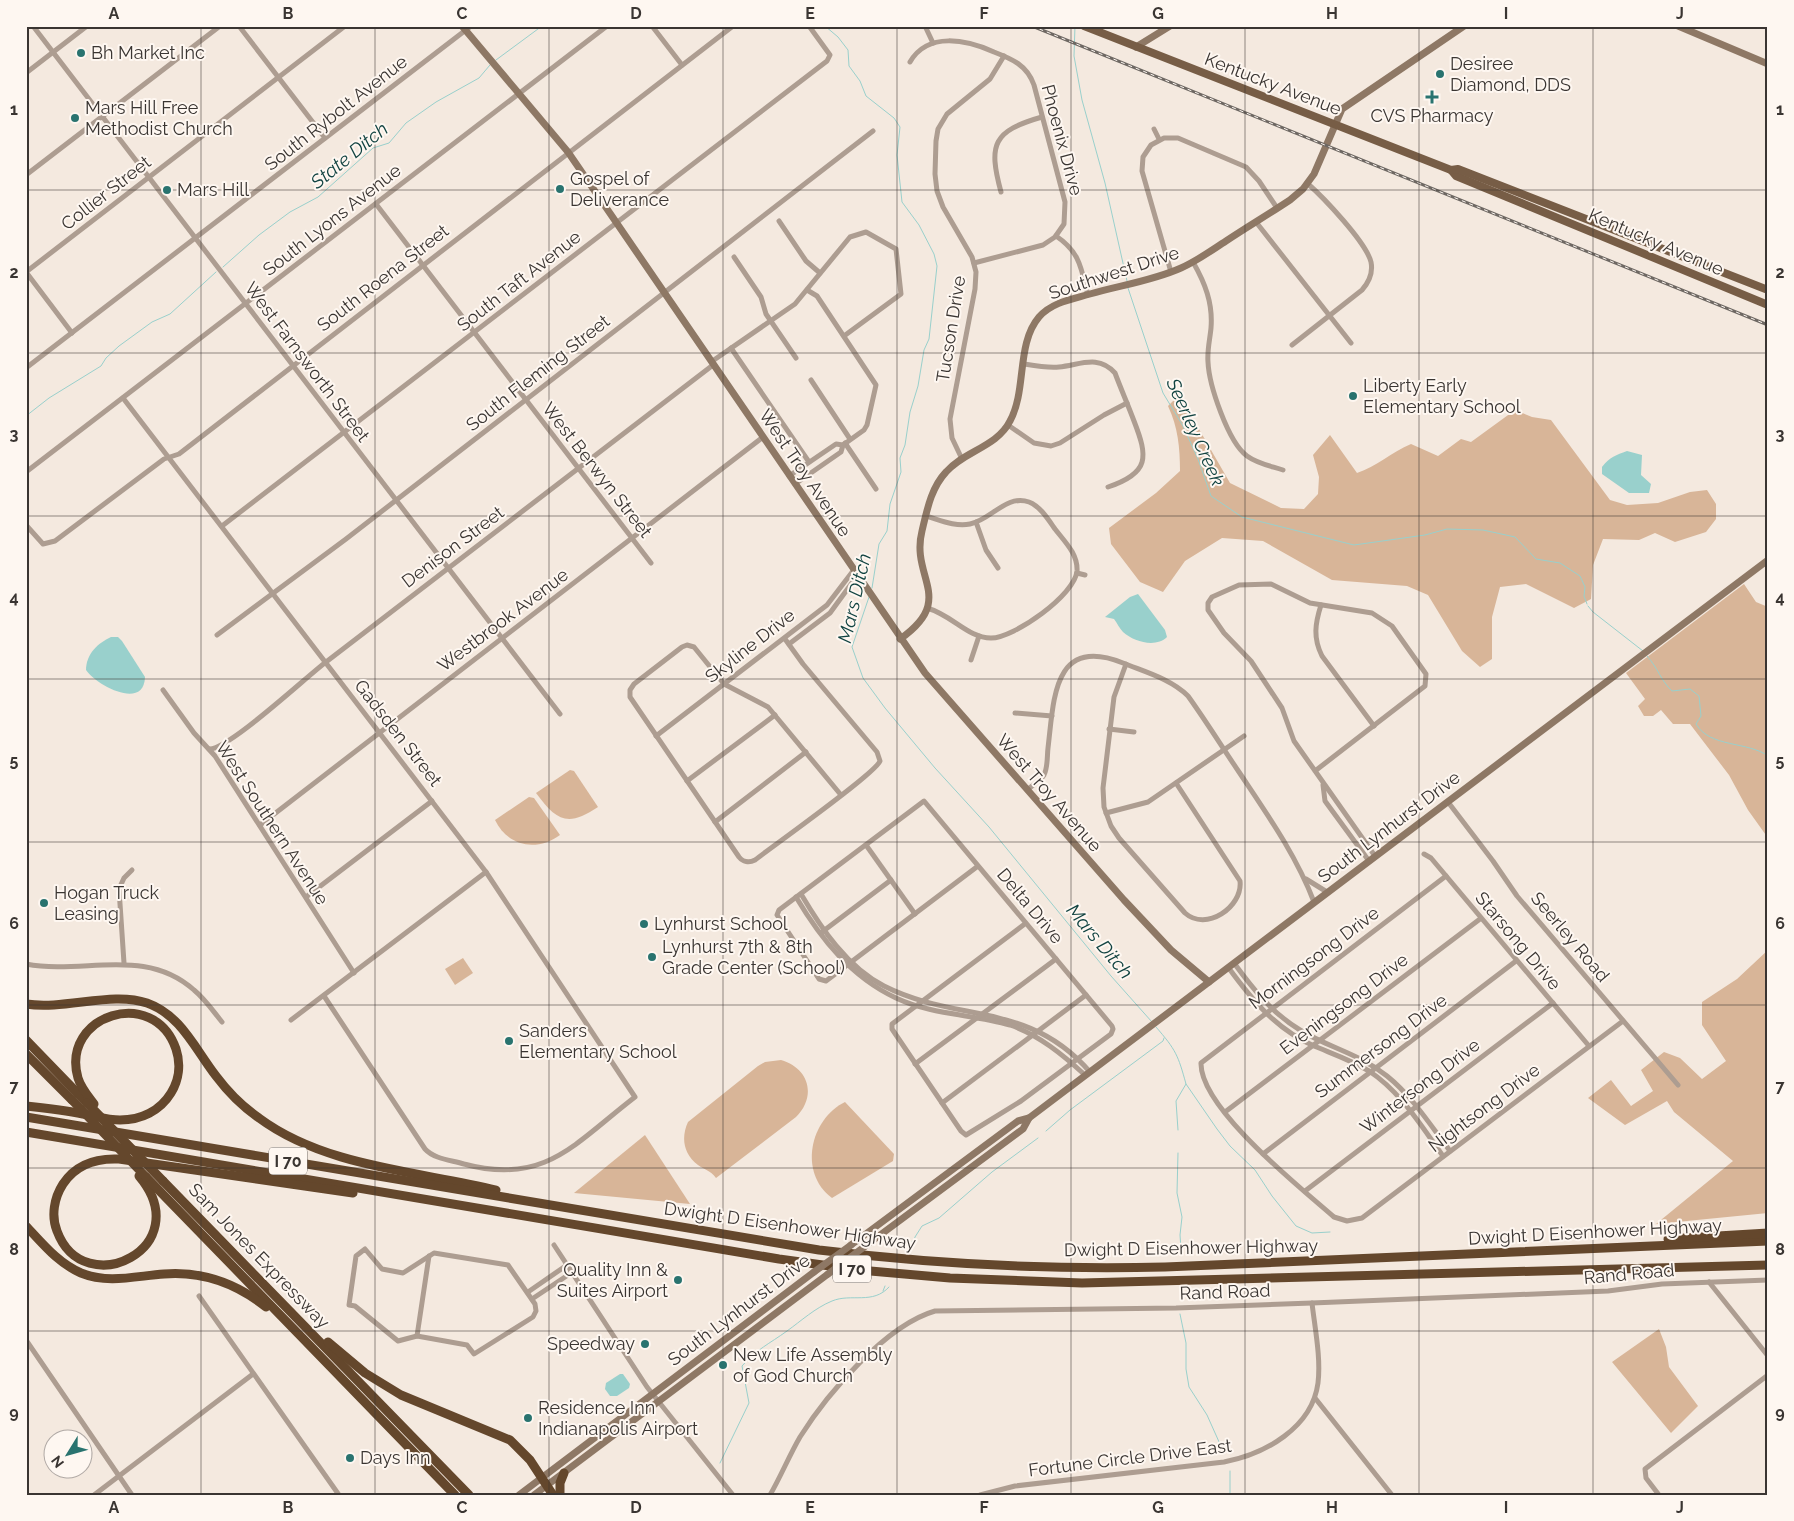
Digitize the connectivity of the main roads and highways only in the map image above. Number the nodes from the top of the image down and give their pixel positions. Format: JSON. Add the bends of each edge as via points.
{"nodes":[{"id":1,"x":1084,"y":26,"type":"edge"},
{"id":2,"x":1451,"y":170,"type":"junction"},
{"id":3,"x":1768,"y":290,"type":"edge"},
{"id":4,"x":1768,"y":305,"type":"edge"},
{"id":5,"x":26,"y":1004,"type":"edge"},
{"id":6,"x":26,"y":1040,"type":"edge"},
{"id":7,"x":26,"y":1054,"type":"edge"},
{"id":8,"x":90,"y":1104,"type":"junction"},
{"id":9,"x":26,"y":1106,"type":"edge"},
{"id":10,"x":26,"y":1117,"type":"edge"},
{"id":11,"x":26,"y":1132,"type":"edge"},
{"id":12,"x":142,"y":1177,"type":"junction"},
{"id":13,"x":402,"y":1195,"type":"junction"},
{"id":14,"x":549,"y":1206,"type":"junction"},
{"id":15,"x":26,"y":1226,"type":"edge"},
{"id":16,"x":1768,"y":1233,"type":"edge"},
{"id":17,"x":1768,"y":1241,"type":"edge"},
{"id":18,"x":1586,"y":1248,"type":"junction"},
{"id":19,"x":1768,"y":1265,"type":"edge"},
{"id":20,"x":290,"y":1312,"type":"junction"},
{"id":21,"x":310,"y":1345,"type":"junction"},
{"id":22,"x":564,"y":1473,"type":"road end"},
{"id":23,"x":455,"y":1495,"type":"edge"},
{"id":24,"x":469,"y":1495,"type":"edge"},
{"id":25,"x":554,"y":1495,"type":"edge"},
{"id":26,"x":560,"y":1495,"type":"edge"}],
"edges":[{"from":1,"to":2,"type":"main road","name":"Kentucky Avenue"},
{"from":2,"to":3,"type":"main road","name":"Kentucky Avenue","via":[[1458,169]]},
{"from":2,"to":4,"type":"main road","name":"Kentucky Avenue","via":[[1456,176]]},
{"from":5,"to":14,"type":"highway","via":[[60,1006],[122,999],[145,1003],[177,1023],[222,1084],[245,1107],[265,1123],[301,1143],[342,1158],[481,1187]]},
{"from":6,"to":8,"type":"highway"},
{"from":7,"to":12,"type":"highway","bridge":true,"via":[[127,1157]]},
{"from":8,"to":9,"type":"highway","via":[[76,1066],[79,1047],[89,1030],[104,1019],[125,1013],[142,1015],[158,1024],[173,1042],[179,1065],[173,1090],[156,1110],[136,1118],[119,1120]]},
{"from":8,"to":20,"type":"highway","name":"Sam Jones Expressway","bridge":true},
{"from":10,"to":14,"type":"highway","name":"Dwight D Eisenhower Highway","number":"I 70"},
{"from":11,"to":13,"type":"highway","name":"Dwight D Eisenhower Highway","number":"I 70"},
{"from":12,"to":13,"type":"highway","via":[[151,1191],[156,1212],[152,1234],[144,1248],[128,1260],[112,1265],[93,1264],[73,1254],[62,1242],[56,1227],[57,1196],[71,1174],[100,1160],[119,1159],[364,1195]]},
{"from":12,"to":21,"type":"highway","name":"Sam Jones Expressway"},
{"from":13,"to":19,"type":"highway","name":"Dwight D Eisenhower Highway","number":"I 70","via":[[816,1264],[1006,1281],[1120,1283]]},
{"from":14,"to":18,"type":"highway","name":"Dwight D Eisenhower Highway","number":"I 70","via":[[819,1250],[1005,1266],[1164,1267]]},
{"from":15,"to":21,"type":"highway","via":[[60,1261],[91,1276],[120,1279],[186,1274],[233,1286],[261,1304]]},
{"from":16,"to":18,"type":"highway"},
{"from":17,"to":18,"type":"highway","name":"Dwight D Eisenhower Highway","number":"I 70"},
{"from":20,"to":24,"type":"highway","name":"Sam Jones Expressway"},
{"from":20,"to":25,"type":"highway","via":[[350,1362],[386,1386],[424,1406],[510,1440],[530,1460]]},
{"from":21,"to":23,"type":"highway","name":"Sam Jones Expressway"},
{"from":22,"to":26,"type":"highway"}]}
